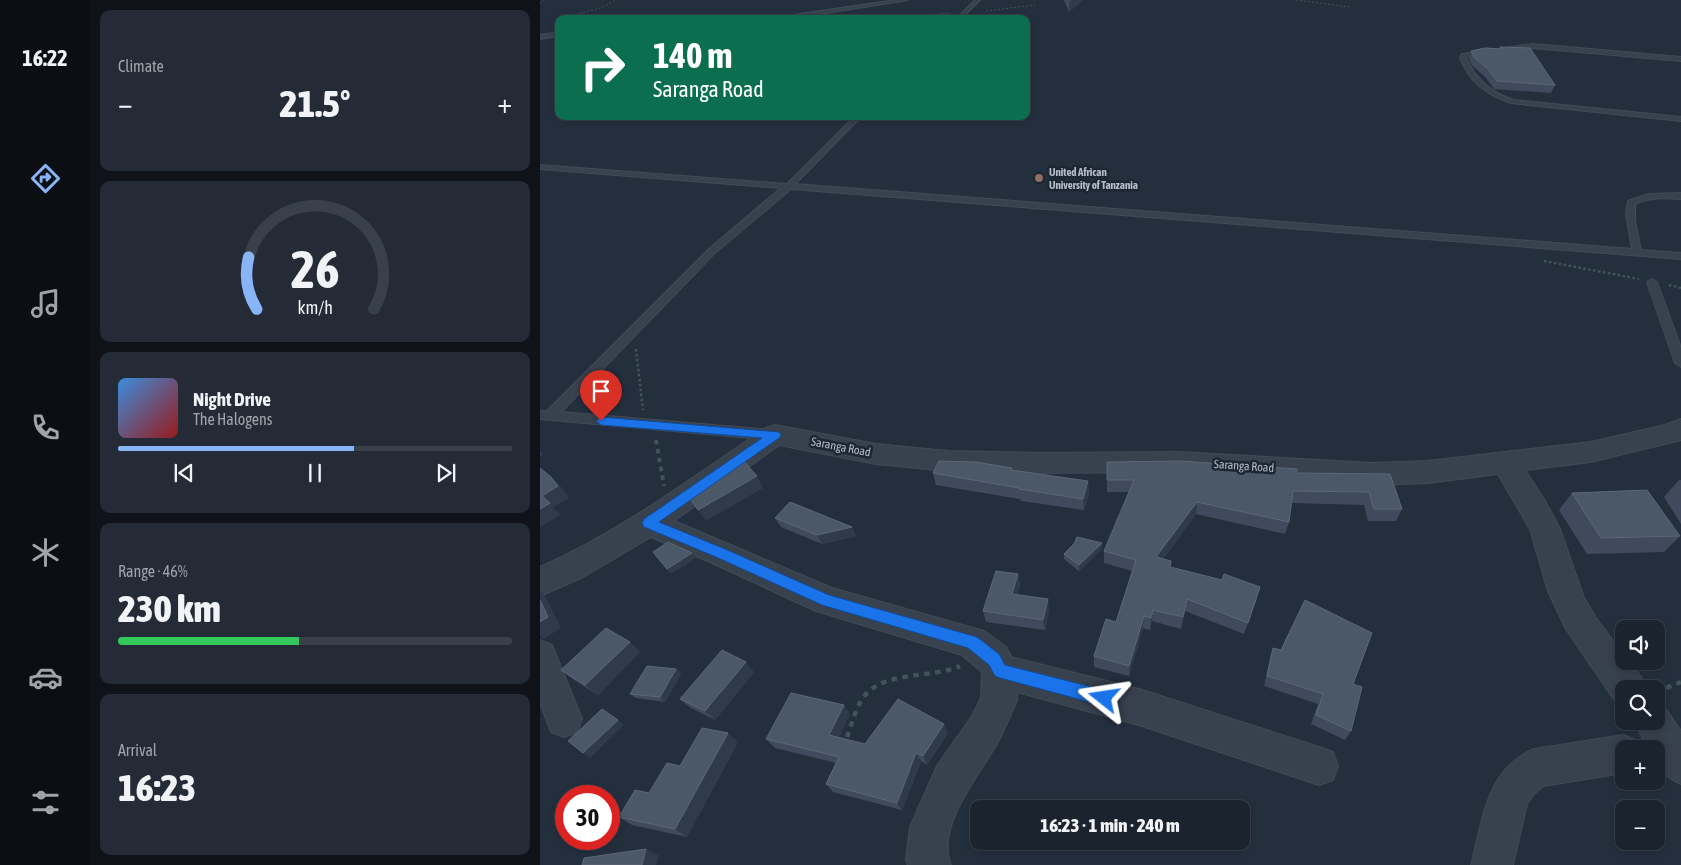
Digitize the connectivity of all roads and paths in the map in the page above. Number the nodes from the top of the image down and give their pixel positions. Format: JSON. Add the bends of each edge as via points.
{"nodes":[{"id":1,"x":544,"y":0,"type":"edge"},
{"id":2,"x":616,"y":0,"type":"edge"},
{"id":3,"x":906,"y":0,"type":"edge"},
{"id":4,"x":978,"y":0,"type":"edge"},
{"id":5,"x":1296,"y":0,"type":"edge"},
{"id":6,"x":540,"y":3,"type":"edge"},
{"id":7,"x":1034,"y":5,"type":"dead end"},
{"id":8,"x":1349,"y":7,"type":"dead end"},
{"id":9,"x":965,"y":13,"type":"junction"},
{"id":10,"x":575,"y":15,"type":"edge"},
{"id":11,"x":802,"y":15,"type":"edge"},
{"id":12,"x":914,"y":15,"type":"edge"},
{"id":13,"x":963,"y":15,"type":"edge"},
{"id":14,"x":555,"y":35,"type":"edge"},
{"id":15,"x":540,"y":37,"type":"edge"},
{"id":16,"x":1681,"y":59,"type":"edge"},
{"id":17,"x":855,"y":120,"type":"edge"},
{"id":18,"x":1681,"y":120,"type":"edge"},
{"id":19,"x":540,"y":167,"type":"edge"},
{"id":20,"x":788,"y":187,"type":"junction"},
{"id":21,"x":1681,"y":196,"type":"edge"},
{"id":22,"x":1637,"y":252,"type":"junction"},
{"id":23,"x":1681,"y":256,"type":"edge"},
{"id":24,"x":1652,"y":282,"type":"dead end"},
{"id":25,"x":635,"y":331,"type":"junction"},
{"id":26,"x":1681,"y":363,"type":"edge"},
{"id":27,"x":545,"y":416,"type":"edge"},
{"id":28,"x":649,"y":425,"type":"junction"},
{"id":29,"x":1681,"y":428,"type":"edge"},
{"id":30,"x":775,"y":435,"type":"junction"},
{"id":31,"x":1505,"y":463,"type":"junction"},
{"id":32,"x":658,"y":516,"type":"junction"},
{"id":33,"x":540,"y":582,"type":"edge"},
{"id":34,"x":540,"y":656,"type":"edge"},
{"id":35,"x":992,"y":660,"type":"junction"},
{"id":36,"x":1622,"y":680,"type":"edge"},
{"id":37,"x":1681,"y":682,"type":"edge"},
{"id":38,"x":1665,"y":688,"type":"edge"},
{"id":39,"x":564,"y":719,"type":"dead end"},
{"id":40,"x":847,"y":737,"type":"edge"},
{"id":41,"x":1615,"y":755,"type":"edge"},
{"id":42,"x":1320,"y":766,"type":"dead end"},
{"id":43,"x":930,"y":865,"type":"edge"},
{"id":44,"x":1492,"y":865,"type":"edge"}],
"edges":[{"from":1,"to":6,"type":"path"},
{"from":2,"to":10,"type":"path"},
{"from":3,"to":11,"type":"lane"},
{"from":4,"to":9,"type":"lane"},
{"from":5,"to":8,"type":"path"},
{"from":7,"to":9,"type":"path"},
{"from":9,"to":12,"type":"path"},
{"from":9,"to":13,"type":"lane"},
{"from":14,"to":15,"type":"lane"},
{"from":16,"to":18,"type":"lane","via":[[1533,46],[1472,53],[1463,58],[1479,85],[1494,96],[1512,102]]},
{"from":17,"to":20,"type":"lane"},
{"from":19,"to":20,"type":"lane"},
{"from":20,"to":22,"type":"lane"},
{"from":20,"to":25,"type":"lane","via":[[712,251]]},
{"from":21,"to":22,"type":"lane","via":[[1660,195],[1631,203],[1628,212]]},
{"from":22,"to":23,"type":"lane"},
{"from":24,"to":26,"type":"lane"},
{"from":25,"to":27,"type":"lane"},
{"from":25,"to":28,"type":"path"},
{"from":27,"to":28,"type":"lane","name":"Saranga Road"},
{"from":28,"to":30,"type":"lane","name":"Saranga Road"},
{"from":28,"to":32,"type":"path"},
{"from":29,"to":31,"type":"street","name":"Saranga Road","via":[[1672,433],[1591,452]]},
{"from":30,"to":31,"type":"street","name":"Saranga Road","via":[[876,454],[948,461],[1178,462],[1372,474],[1428,472]]},
{"from":30,"to":32,"type":"street"},
{"from":31,"to":36,"type":"street","via":[[1541,522],[1573,610]]},
{"from":32,"to":33,"type":"street","via":[[587,560]]},
{"from":32,"to":35,"type":"street","via":[[720,553],[827,601],[972,642]]},
{"from":34,"to":39,"type":"street"},
{"from":35,"to":40,"type":"path","via":[[874,686],[862,700]]},
{"from":35,"to":42,"type":"street"},
{"from":35,"to":43,"type":"street","via":[[998,700],[985,729],[951,780],[930,827],[927,860]]},
{"from":37,"to":38,"type":"path"},
{"from":41,"to":44,"type":"street","via":[[1534,768],[1520,780],[1509,796]]}]}
